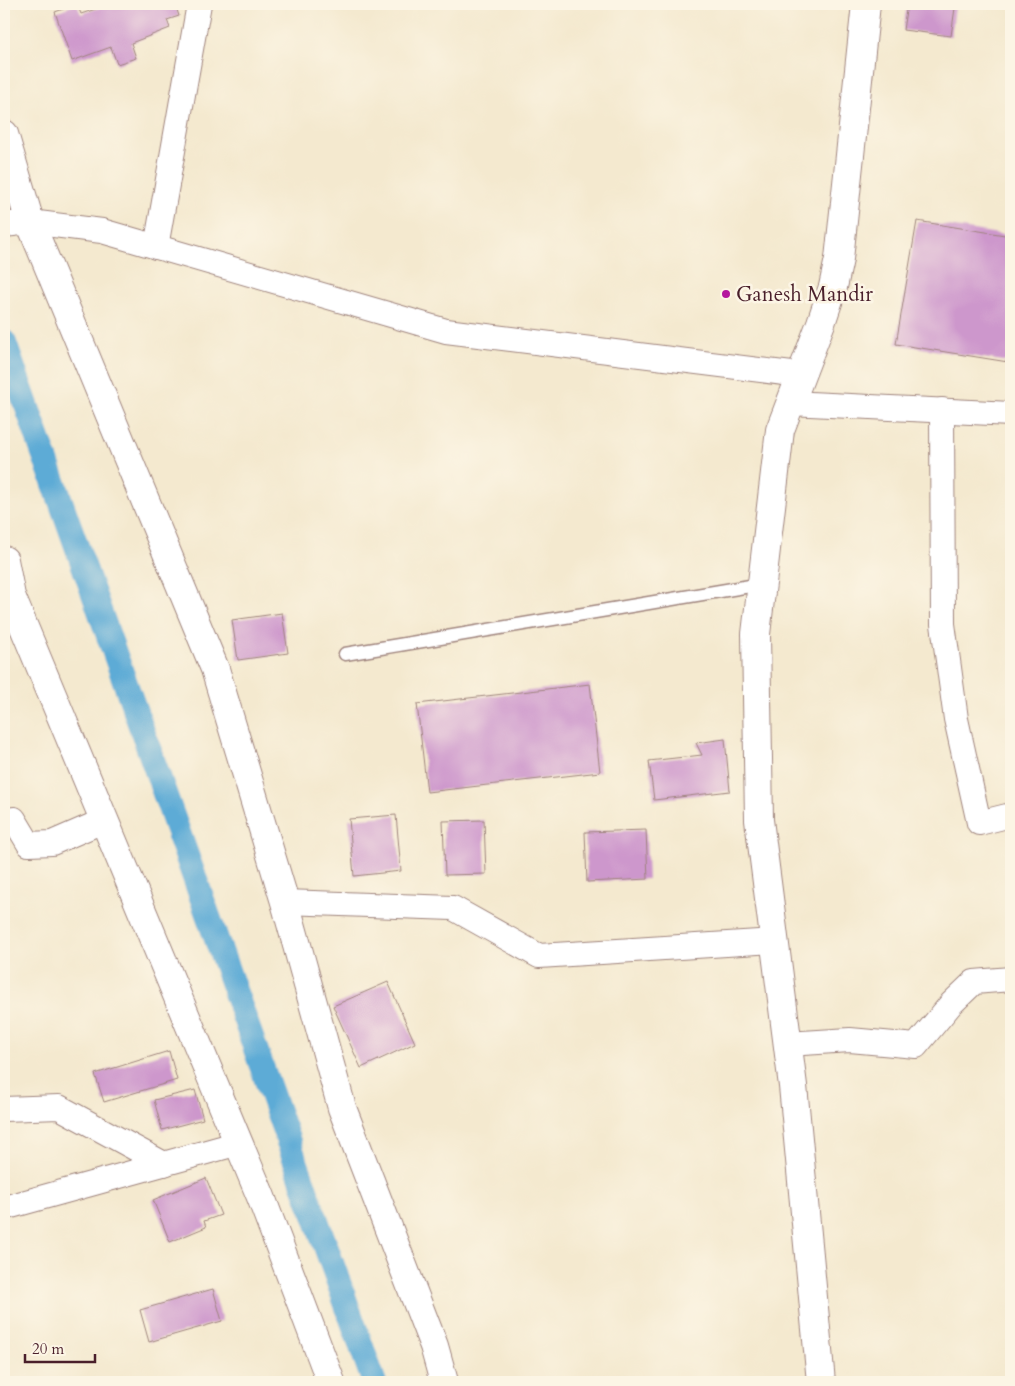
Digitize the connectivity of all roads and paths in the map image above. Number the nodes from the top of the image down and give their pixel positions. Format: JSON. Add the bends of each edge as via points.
{"nodes":[{"id":1,"x":199,"y":4,"type":"edge"},
{"id":2,"x":866,"y":4,"type":"edge"},
{"id":3,"x":4,"y":134,"type":"edge"},
{"id":4,"x":30,"y":222,"type":"junction"},
{"id":5,"x":4,"y":225,"type":"edge"},
{"id":6,"x":156,"y":247,"type":"junction"},
{"id":7,"x":800,"y":375,"type":"junction"},
{"id":8,"x":790,"y":403,"type":"junction"},
{"id":9,"x":942,"y":410,"type":"junction"},
{"id":10,"x":1011,"y":414,"type":"edge"},
{"id":11,"x":4,"y":560,"type":"edge"},
{"id":12,"x":762,"y":584,"type":"junction"},
{"id":13,"x":344,"y":654,"type":"dead end"},
{"id":14,"x":1011,"y":815,"type":"edge"},
{"id":15,"x":105,"y":820,"type":"junction"},
{"id":16,"x":4,"y":821,"type":"edge"},
{"id":17,"x":285,"y":902,"type":"junction"},
{"id":18,"x":774,"y":941,"type":"junction"},
{"id":19,"x":1011,"y":979,"type":"edge"},
{"id":20,"x":787,"y":1044,"type":"junction"},
{"id":21,"x":4,"y":1109,"type":"edge"},
{"id":22,"x":239,"y":1143,"type":"junction"},
{"id":23,"x":164,"y":1164,"type":"junction"},
{"id":24,"x":4,"y":1208,"type":"edge"},
{"id":25,"x":331,"y":1382,"type":"edge"},
{"id":26,"x":444,"y":1382,"type":"edge"},
{"id":27,"x":821,"y":1382,"type":"edge"}],
"edges":[{"from":1,"to":6,"type":"street"},
{"from":2,"to":7,"type":"street","via":[[839,259],[830,296]]},
{"from":3,"to":4,"type":"street"},
{"from":4,"to":5,"type":"street"},
{"from":4,"to":6,"type":"street","via":[[102,232]]},
{"from":4,"to":17,"type":"street","via":[[215,669]]},
{"from":6,"to":7,"type":"street","via":[[446,331]]},
{"from":7,"to":8,"type":"street"},
{"from":8,"to":9,"type":"street"},
{"from":8,"to":12,"type":"street","via":[[780,430]]},
{"from":9,"to":10,"type":"street"},
{"from":9,"to":14,"type":"street","via":[[943,624],[956,719],[980,823]]},
{"from":11,"to":15,"type":"street","via":[[11,596]]},
{"from":12,"to":13,"type":"lane"},
{"from":12,"to":18,"type":"street","via":[[756,634],[759,820]]},
{"from":15,"to":16,"type":"street","via":[[52,843],[29,844],[14,820]]},
{"from":15,"to":22,"type":"street"},
{"from":17,"to":18,"type":"street","via":[[452,908],[539,956]]},
{"from":17,"to":26,"type":"street","via":[[342,1108],[434,1346]]},
{"from":18,"to":20,"type":"street"},
{"from":19,"to":20,"type":"street","via":[[974,982],[916,1046],[850,1040]]},
{"from":20,"to":27,"type":"street"},
{"from":21,"to":23,"type":"street","via":[[59,1107]]},
{"from":22,"to":23,"type":"street"},
{"from":22,"to":25,"type":"street"},
{"from":23,"to":24,"type":"street"}]}
